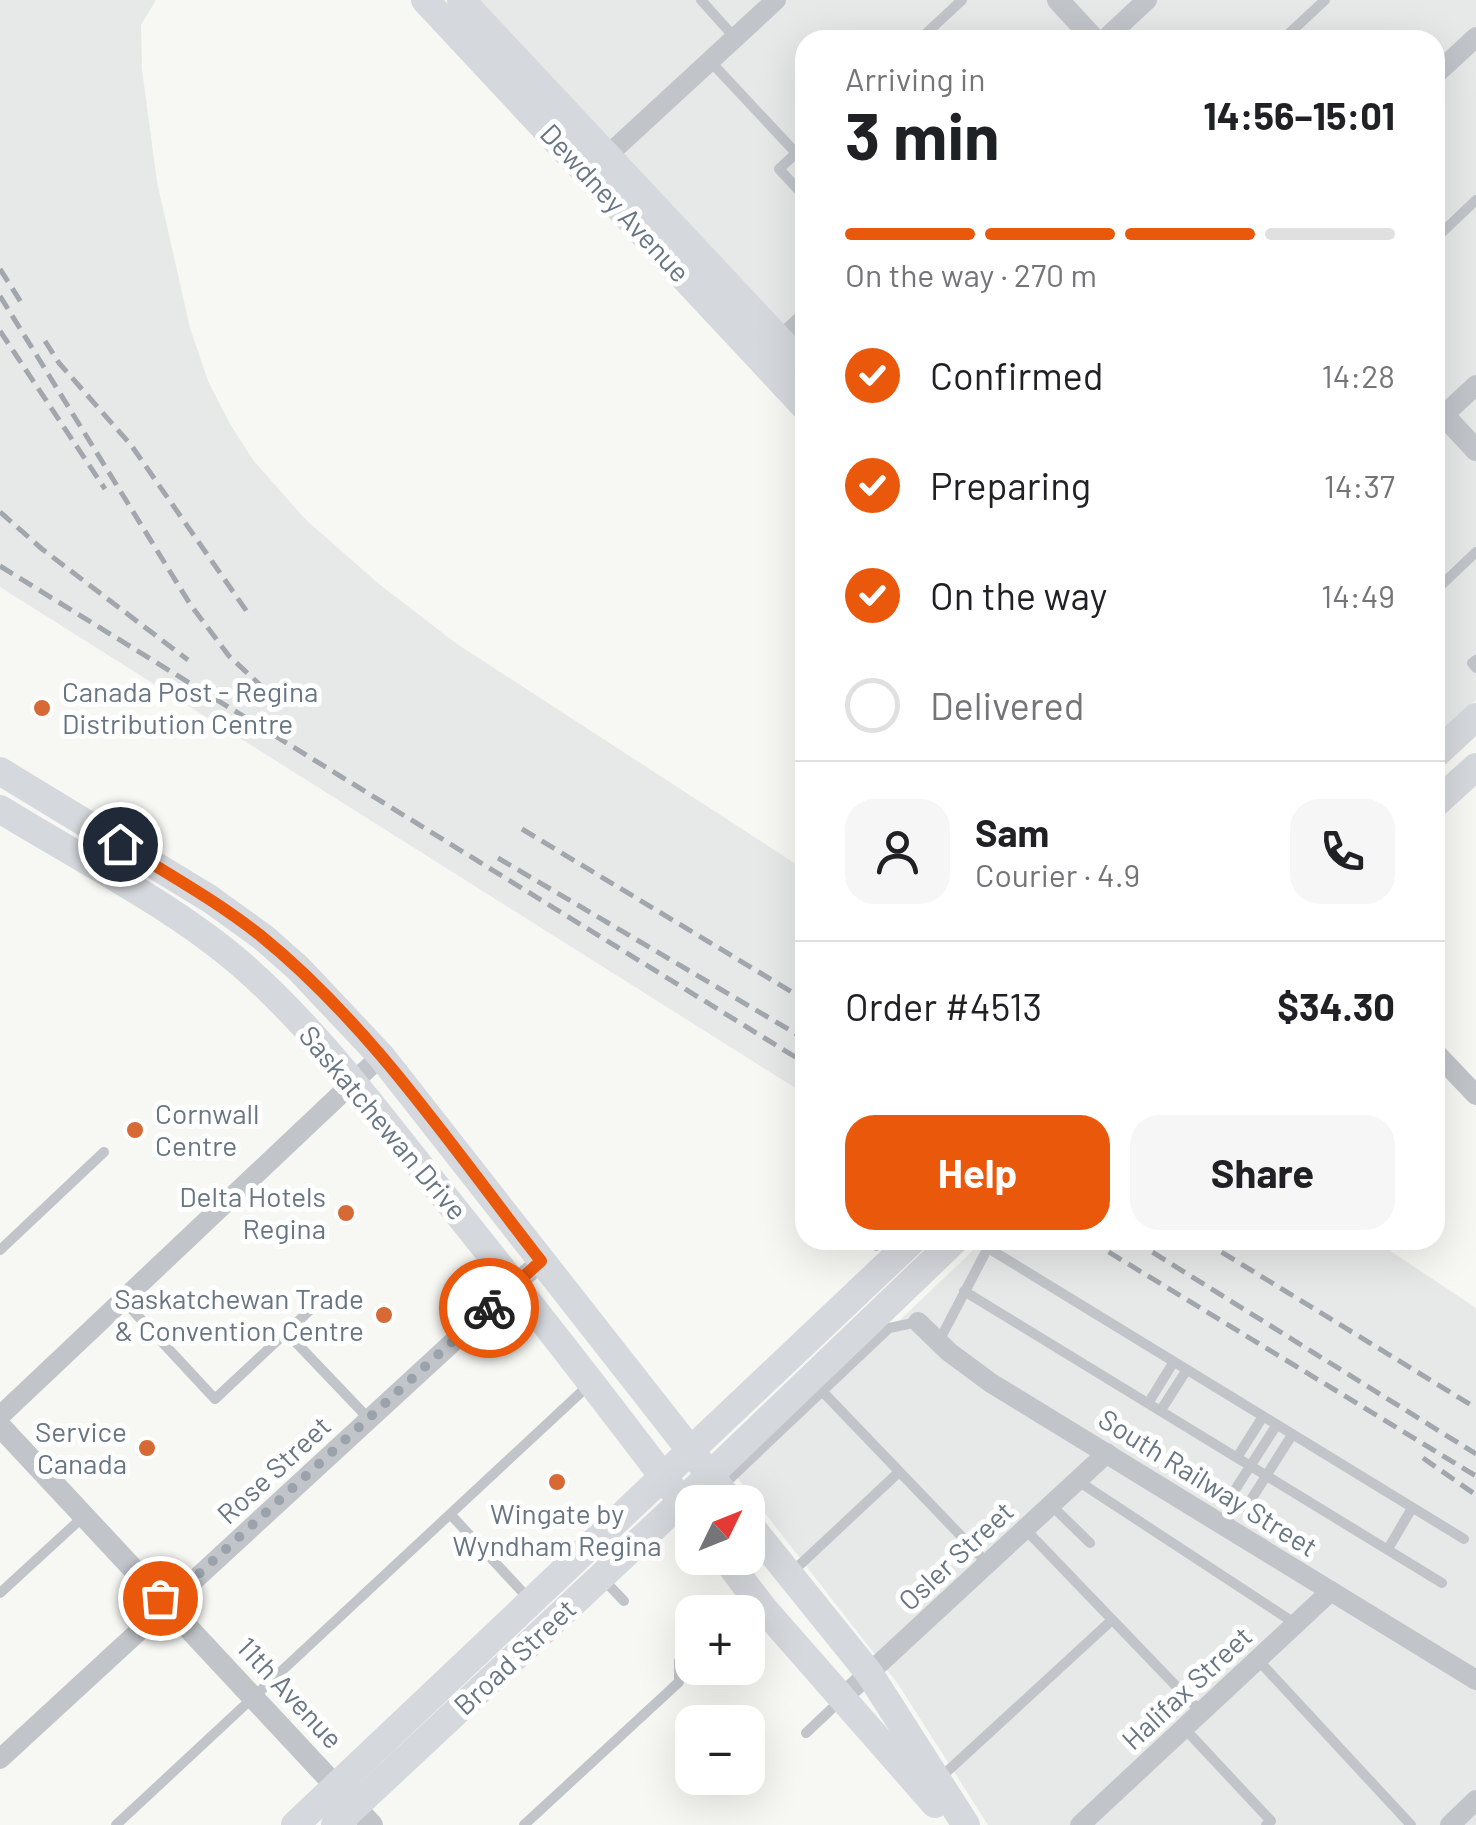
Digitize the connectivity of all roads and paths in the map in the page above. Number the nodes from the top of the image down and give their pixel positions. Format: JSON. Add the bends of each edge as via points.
{"nodes":[{"id":1,"x":426,"y":0,"type":"edge"},
{"id":2,"x":460,"y":0,"type":"edge"},
{"id":3,"x":700,"y":0,"type":"edge"},
{"id":4,"x":776,"y":0,"type":"edge"},
{"id":5,"x":962,"y":0,"type":"edge"},
{"id":6,"x":1058,"y":0,"type":"edge"},
{"id":7,"x":1147,"y":0,"type":"edge"},
{"id":8,"x":1325,"y":0,"type":"edge"},
{"id":9,"x":930,"y":30,"type":"edge"},
{"id":10,"x":1086,"y":30,"type":"edge"},
{"id":11,"x":1115,"y":30,"type":"edge"},
{"id":12,"x":1293,"y":30,"type":"edge"},
{"id":13,"x":1476,"y":37,"type":"edge"},
{"id":14,"x":735,"y":38,"type":"junction"},
{"id":15,"x":710,"y":62,"type":"junction"},
{"id":16,"x":1445,"y":66,"type":"edge"},
{"id":17,"x":795,"y":143,"type":"edge"},
{"id":18,"x":795,"y":154,"type":"edge"},
{"id":19,"x":597,"y":165,"type":"junction"},
{"id":20,"x":795,"y":186,"type":"edge"},
{"id":21,"x":1476,"y":200,"type":"edge"},
{"id":22,"x":1445,"y":230,"type":"edge"},
{"id":23,"x":795,"y":327,"type":"edge"},
{"id":24,"x":780,"y":341,"type":"junction"},
{"id":25,"x":795,"y":357,"type":"edge"},
{"id":26,"x":1476,"y":384,"type":"edge"},
{"id":27,"x":795,"y":395,"type":"edge"},
{"id":28,"x":1445,"y":409,"type":"edge"},
{"id":29,"x":1445,"y":421,"type":"edge"},
{"id":30,"x":1476,"y":450,"type":"edge"},
{"id":31,"x":1476,"y":552,"type":"edge"},
{"id":32,"x":1445,"y":581,"type":"edge"},
{"id":33,"x":1476,"y":660,"type":"edge"},
{"id":34,"x":1476,"y":668,"type":"edge"},
{"id":35,"x":1476,"y":717,"type":"edge"},
{"id":36,"x":1445,"y":746,"type":"edge"},
{"id":37,"x":1476,"y":767,"type":"edge"},
{"id":38,"x":0,"y":771,"type":"edge"},
{"id":39,"x":1445,"y":795,"type":"edge"},
{"id":40,"x":0,"y":809,"type":"edge"},
{"id":41,"x":381,"y":1056,"type":"junction"},
{"id":42,"x":1445,"y":1062,"type":"edge"},
{"id":43,"x":352,"y":1084,"type":"junction"},
{"id":44,"x":1476,"y":1095,"type":"edge"},
{"id":45,"x":104,"y":1152,"type":"dead end"},
{"id":46,"x":0,"y":1250,"type":"edge"},
{"id":47,"x":902,"y":1250,"type":"edge"},
{"id":48,"x":945,"y":1250,"type":"edge"},
{"id":49,"x":987,"y":1250,"type":"edge"},
{"id":50,"x":999,"y":1250,"type":"edge"},
{"id":51,"x":541,"y":1261,"type":"junction"},
{"id":52,"x":515,"y":1284,"type":"junction"},
{"id":53,"x":964,"y":1291,"type":"junction"},
{"id":54,"x":326,"y":1296,"type":"dead end"},
{"id":55,"x":123,"y":1300,"type":"junction"},
{"id":56,"x":918,"y":1322,"type":"joint"},
{"id":57,"x":286,"y":1332,"type":"junction"},
{"id":58,"x":938,"y":1342,"type":"junction"},
{"id":59,"x":1173,"y":1363,"type":"junction"},
{"id":60,"x":1186,"y":1370,"type":"junction"},
{"id":61,"x":590,"y":1384,"type":"junction"},
{"id":62,"x":822,"y":1391,"type":"junction"},
{"id":63,"x":1148,"y":1402,"type":"junction"},
{"id":64,"x":1161,"y":1410,"type":"junction"},
{"id":65,"x":0,"y":1416,"type":"edge"},
{"id":66,"x":1262,"y":1418,"type":"junction"},
{"id":67,"x":369,"y":1420,"type":"junction"},
{"id":68,"x":0,"y":1426,"type":"edge"},
{"id":69,"x":1276,"y":1426,"type":"junction"},
{"id":70,"x":1292,"y":1435,"type":"junction"},
{"id":71,"x":690,"y":1450,"type":"junction"},
{"id":72,"x":1107,"y":1453,"type":"junction"},
{"id":73,"x":1238,"y":1456,"type":"junction"},
{"id":74,"x":1252,"y":1464,"type":"junction"},
{"id":75,"x":899,"y":1472,"type":"junction"},
{"id":76,"x":1268,"y":1474,"type":"junction"},
{"id":77,"x":662,"y":1476,"type":"junction"},
{"id":78,"x":1077,"y":1481,"type":"junction"},
{"id":79,"x":717,"y":1485,"type":"edge"},
{"id":80,"x":724,"y":1485,"type":"edge"},
{"id":81,"x":724,"y":1485,"type":"edge"},
{"id":82,"x":675,"y":1493,"type":"edge"},
{"id":83,"x":1052,"y":1505,"type":"junction"},
{"id":84,"x":1412,"y":1508,"type":"junction"},
{"id":85,"x":451,"y":1515,"type":"junction"},
{"id":86,"x":84,"y":1516,"type":"junction"},
{"id":87,"x":675,"y":1517,"type":"edge"},
{"id":88,"x":1230,"y":1517,"type":"junction"},
{"id":89,"x":1025,"y":1529,"type":"junction"},
{"id":90,"x":1464,"y":1538,"type":"dead end"},
{"id":91,"x":1090,"y":1543,"type":"dead end"},
{"id":92,"x":765,"y":1544,"type":"edge"},
{"id":93,"x":1388,"y":1549,"type":"junction"},
{"id":94,"x":988,"y":1564,"type":"junction"},
{"id":95,"x":789,"y":1574,"type":"junction"},
{"id":96,"x":738,"y":1575,"type":"edge"},
{"id":97,"x":601,"y":1576,"type":"junction"},
{"id":98,"x":1442,"y":1583,"type":"dead end"},
{"id":99,"x":1331,"y":1591,"type":"junction"},
{"id":100,"x":0,"y":1593,"type":"edge"},
{"id":101,"x":532,"y":1602,"type":"junction"},
{"id":102,"x":624,"y":1602,"type":"dead end"},
{"id":103,"x":166,"y":1604,"type":"junction"},
{"id":104,"x":1112,"y":1620,"type":"junction"},
{"id":105,"x":1296,"y":1624,"type":"junction"},
{"id":106,"x":1258,"y":1660,"type":"junction"},
{"id":107,"x":870,"y":1673,"type":"junction"},
{"id":108,"x":1476,"y":1680,"type":"edge"},
{"id":109,"x":676,"y":1685,"type":"edge"},
{"id":110,"x":253,"y":1698,"type":"junction"},
{"id":111,"x":841,"y":1699,"type":"junction"},
{"id":112,"x":1201,"y":1712,"type":"junction"},
{"id":113,"x":1184,"y":1728,"type":"junction"},
{"id":114,"x":806,"y":1733,"type":"dead end"},
{"id":115,"x":0,"y":1759,"type":"edge"},
{"id":116,"x":936,"y":1782,"type":"junction"},
{"id":117,"x":1476,"y":1800,"type":"edge"},
{"id":118,"x":350,"y":1811,"type":"edge"},
{"id":119,"x":116,"y":1825,"type":"edge"},
{"id":120,"x":295,"y":1825,"type":"edge"},
{"id":121,"x":524,"y":1825,"type":"edge"},
{"id":122,"x":954,"y":1825,"type":"edge"},
{"id":123,"x":966,"y":1825,"type":"edge"},
{"id":124,"x":1080,"y":1825,"type":"edge"},
{"id":125,"x":1266,"y":1825,"type":"edge"},
{"id":126,"x":1410,"y":1825,"type":"edge"},
{"id":127,"x":1450,"y":1825,"type":"edge"}],
"edges":[{"from":1,"to":19,"type":"main road","name":"Dewdney Avenue"},
{"from":2,"to":19,"type":"main road","name":"Dewdney Avenue"},
{"from":3,"to":14,"type":"lane"},
{"from":4,"to":14,"type":"street"},
{"from":5,"to":9,"type":"lane"},
{"from":6,"to":10,"type":"street"},
{"from":7,"to":11,"type":"street"},
{"from":8,"to":12,"type":"lane"},
{"from":13,"to":16,"type":"street"},
{"from":14,"to":15,"type":"street"},
{"from":15,"to":17,"type":"lane"},
{"from":15,"to":19,"type":"street"},
{"from":18,"to":20,"type":"lane","via":[[779,169]]},
{"from":19,"to":24,"type":"main road","name":"Dewdney Avenue"},
{"from":19,"to":27,"type":"main road","name":"Dewdney Avenue"},
{"from":21,"to":22,"type":"lane"},
{"from":23,"to":24,"type":"street"},
{"from":24,"to":25,"type":"main road","name":"Dewdney Avenue"},
{"from":26,"to":28,"type":"street"},
{"from":29,"to":30,"type":"street"},
{"from":31,"to":32,"type":"lane"},
{"from":33,"to":34,"type":"lane"},
{"from":35,"to":36,"type":"main road"},
{"from":37,"to":39,"type":"main road"},
{"from":38,"to":41,"type":"main road","name":"Saskatchewan Drive","via":[[239,919],[299,969]]},
{"from":40,"to":43,"type":"main road","name":"Saskatchewan Drive","via":[[210,940],[273,994]]},
{"from":41,"to":43,"type":"street"},
{"from":41,"to":51,"type":"main road","name":"Saskatchewan Drive"},
{"from":42,"to":44,"type":"street"},
{"from":43,"to":52,"type":"main road","name":"Saskatchewan Drive"},
{"from":43,"to":55,"type":"street"},
{"from":45,"to":46,"type":"lane"},
{"from":47,"to":71,"type":"main road","name":"Broad Street"},
{"from":48,"to":80,"type":"main road","name":"Broad Street"},
{"from":49,"to":53,"type":"lane"},
{"from":50,"to":59,"type":"lane"},
{"from":51,"to":52,"type":"street","name":"Rose Street"},
{"from":51,"to":71,"type":"main road","name":"Saskatchewan Drive"},
{"from":52,"to":61,"type":"main road","name":"Saskatchewan Drive"},
{"from":52,"to":67,"type":"street","name":"Rose Street"},
{"from":53,"to":58,"type":"lane"},
{"from":53,"to":63,"type":"lane"},
{"from":54,"to":57,"type":"lane"},
{"from":55,"to":57,"type":"lane","via":[[216,1399]]},
{"from":55,"to":65,"type":"street"},
{"from":56,"to":58,"type":"street","name":"South Railway Street"},
{"from":56,"to":62,"type":"lane","via":[[889,1328]]},
{"from":57,"to":67,"type":"lane"},
{"from":58,"to":72,"type":"street","name":"South Railway Street","via":[[991,1383]]},
{"from":59,"to":60,"type":"lane"},
{"from":59,"to":63,"type":"lane"},
{"from":60,"to":64,"type":"lane"},
{"from":60,"to":66,"type":"lane"},
{"from":61,"to":77,"type":"main road","name":"Saskatchewan Drive"},
{"from":61,"to":85,"type":"lane"},
{"from":62,"to":75,"type":"lane"},
{"from":62,"to":81,"type":"lane"},
{"from":63,"to":64,"type":"lane"},
{"from":64,"to":73,"type":"lane"},
{"from":66,"to":69,"type":"lane"},
{"from":66,"to":73,"type":"lane"},
{"from":67,"to":103,"type":"street","name":"Rose Street"},
{"from":68,"to":86,"type":"street","name":"11th Avenue"},
{"from":69,"to":70,"type":"lane"},
{"from":69,"to":74,"type":"lane"},
{"from":70,"to":76,"type":"lane"},
{"from":70,"to":84,"type":"lane"},
{"from":71,"to":77,"type":"main road","name":"Broad Street"},
{"from":71,"to":79,"type":"main road","name":"Saskatchewan Drive"},
{"from":72,"to":78,"type":"street","name":"Osler Street"},
{"from":72,"to":88,"type":"street","name":"South Railway Street"},
{"from":73,"to":74,"type":"lane"},
{"from":74,"to":76,"type":"lane"},
{"from":74,"to":88,"type":"lane","via":[[1232,1496]]},
{"from":75,"to":94,"type":"lane"},
{"from":75,"to":95,"type":"lane"},
{"from":76,"to":88,"type":"lane","via":[[1247,1506]]},
{"from":76,"to":93,"type":"lane"},
{"from":77,"to":82,"type":"main road","name":"Saskatchewan Drive"},
{"from":77,"to":101,"type":"main road","name":"Broad Street"},
{"from":78,"to":83,"type":"street","name":"Osler Street"},
{"from":78,"to":105,"type":"lane"},
{"from":83,"to":89,"type":"street","name":"Osler Street"},
{"from":83,"to":91,"type":"lane"},
{"from":84,"to":90,"type":"lane"},
{"from":84,"to":93,"type":"lane"},
{"from":85,"to":101,"type":"lane"},
{"from":85,"to":110,"type":"lane"},
{"from":86,"to":100,"type":"lane"},
{"from":86,"to":103,"type":"street","name":"11th Avenue"},
{"from":87,"to":97,"type":"main road","name":"Broad Street"},
{"from":88,"to":99,"type":"street","name":"South Railway Street"},
{"from":89,"to":94,"type":"street","name":"Osler Street"},
{"from":89,"to":104,"type":"lane"},
{"from":92,"to":95,"type":"main road"},
{"from":93,"to":98,"type":"lane"},
{"from":94,"to":107,"type":"street","name":"Osler Street"},
{"from":95,"to":107,"type":"main road"},
{"from":96,"to":111,"type":"main road"},
{"from":97,"to":102,"type":"lane"},
{"from":97,"to":118,"type":"main road","name":"Broad Street"},
{"from":99,"to":105,"type":"street","name":"Halifax Street"},
{"from":99,"to":108,"type":"street","name":"South Railway Street"},
{"from":101,"to":118,"type":"main road","name":"Broad Street"},
{"from":103,"to":110,"type":"street","name":"11th Avenue"},
{"from":103,"to":115,"type":"street","name":"Rose Street"},
{"from":104,"to":112,"type":"lane"},
{"from":104,"to":116,"type":"lane"},
{"from":105,"to":106,"type":"street","name":"Halifax Street"},
{"from":106,"to":112,"type":"street","name":"Halifax Street"},
{"from":106,"to":126,"type":"lane"},
{"from":107,"to":111,"type":"street","name":"Osler Street"},
{"from":107,"to":116,"type":"main road"},
{"from":109,"to":121,"type":"lane"},
{"from":110,"to":118,"type":"street","name":"11th Avenue"},
{"from":110,"to":119,"type":"lane"},
{"from":111,"to":114,"type":"lane"},
{"from":111,"to":122,"type":"main road"},
{"from":112,"to":113,"type":"street","name":"Halifax Street"},
{"from":113,"to":124,"type":"street","name":"Halifax Street"},
{"from":113,"to":125,"type":"lane","via":[[1270,1821]]},
{"from":116,"to":123,"type":"main road"},
{"from":117,"to":127,"type":"street"},
{"from":118,"to":120,"type":"main road","name":"Broad Street"}]}
